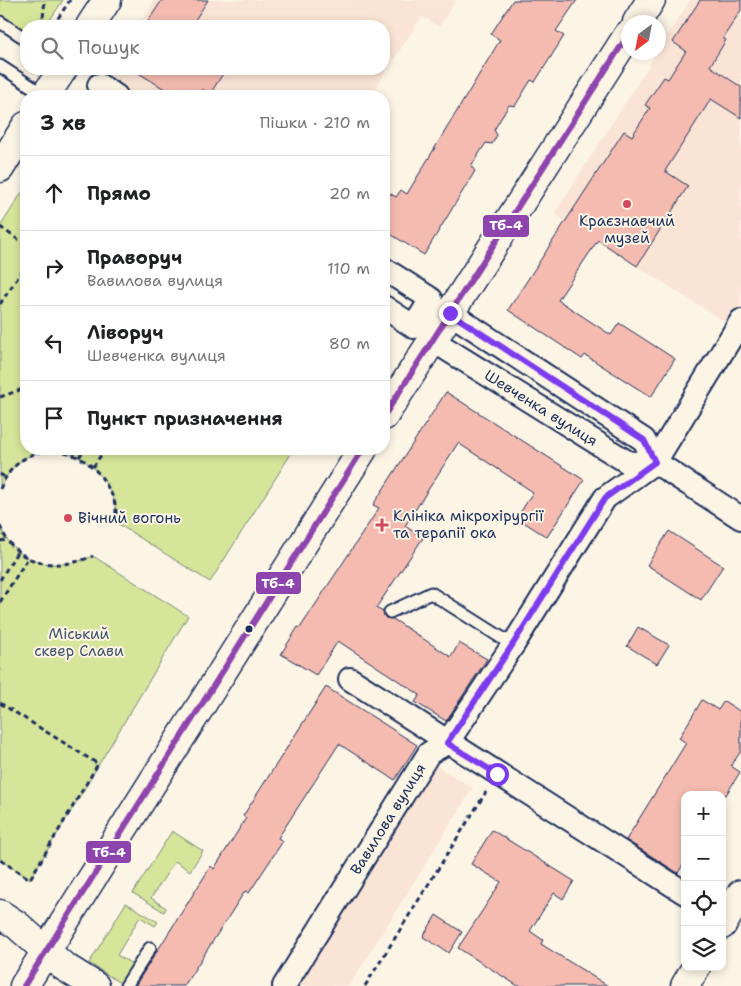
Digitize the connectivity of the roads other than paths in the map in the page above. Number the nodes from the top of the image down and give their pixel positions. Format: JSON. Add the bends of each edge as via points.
{"nodes":[{"id":1,"x":107,"y":0,"type":"edge"},
{"id":2,"x":651,"y":0,"type":"edge"},
{"id":3,"x":641,"y":15,"type":"edge"},
{"id":4,"x":94,"y":20,"type":"edge"},
{"id":5,"x":0,"y":22,"type":"edge"},
{"id":6,"x":20,"y":35,"type":"edge"},
{"id":7,"x":621,"y":46,"type":"edge"},
{"id":8,"x":0,"y":66,"type":"edge"},
{"id":9,"x":59,"y":75,"type":"edge"},
{"id":10,"x":37,"y":90,"type":"edge"},
{"id":11,"x":50,"y":90,"type":"edge"},
{"id":12,"x":20,"y":136,"type":"edge"},
{"id":13,"x":0,"y":168,"type":"edge"},
{"id":14,"x":390,"y":273,"type":"edge"},
{"id":15,"x":390,"y":311,"type":"edge"},
{"id":16,"x":450,"y":313,"type":"junction"},
{"id":17,"x":741,"y":321,"type":"edge"},
{"id":18,"x":432,"y":340,"type":"junction"},
{"id":19,"x":390,"y":406,"type":"edge"},
{"id":20,"x":359,"y":455,"type":"edge"},
{"id":21,"x":655,"y":462,"type":"junction"},
{"id":22,"x":741,"y":518,"type":"edge"},
{"id":23,"x":390,"y":612,"type":"dead end"},
{"id":24,"x":513,"y":644,"type":"junction"},
{"id":25,"x":350,"y":679,"type":"dead end"},
{"id":26,"x":447,"y":743,"type":"junction"},
{"id":27,"x":681,"y":890,"type":"edge"},
{"id":28,"x":741,"y":894,"type":"edge"},
{"id":29,"x":0,"y":914,"type":"edge"},
{"id":30,"x":728,"y":923,"type":"edge"},
{"id":31,"x":150,"y":948,"type":"dead end"},
{"id":32,"x":46,"y":950,"type":"junction"},
{"id":33,"x":694,"y":971,"type":"edge"},
{"id":34,"x":24,"y":986,"type":"edge"},
{"id":35,"x":95,"y":986,"type":"edge"},
{"id":36,"x":126,"y":986,"type":"edge"},
{"id":37,"x":284,"y":986,"type":"edge"},
{"id":38,"x":685,"y":986,"type":"edge"}],
"edges":[{"from":1,"to":4,"type":"main road"},
{"from":2,"to":3,"type":"main road"},
{"from":5,"to":6,"type":"lane"},
{"from":7,"to":16,"type":"main road"},
{"from":8,"to":10,"type":"lane"},
{"from":9,"to":11,"type":"main road"},
{"from":12,"to":13,"type":"main road"},
{"from":14,"to":15,"type":"street","via":[[431,299],[414,326]]},
{"from":16,"to":18,"type":"main road"},
{"from":16,"to":21,"type":"street","name":"Шевченка вулиця","via":[[644,440]]},
{"from":17,"to":21,"type":"street","name":"Вавилова вулиця"},
{"from":18,"to":19,"type":"main road"},
{"from":18,"to":21,"type":"street","name":"Шевченка вулиця","via":[[628,463]]},
{"from":20,"to":32,"type":"main road"},
{"from":21,"to":22,"type":"street","name":"Шевченка вулиця"},
{"from":21,"to":24,"type":"street","name":"Вавилова вулиця","via":[[605,498]]},
{"from":23,"to":24,"type":"lane","via":[[431,593]]},
{"from":24,"to":26,"type":"street","name":"Вавилова вулиця"},
{"from":25,"to":26,"type":"street"},
{"from":26,"to":27,"type":"street"},
{"from":26,"to":37,"type":"street","name":"Вавилова вулиця","via":[[430,753]]},
{"from":28,"to":30,"type":"main road"},
{"from":29,"to":32,"type":"main road"},
{"from":31,"to":36,"type":"lane"},
{"from":32,"to":34,"type":"main road"},
{"from":32,"to":35,"type":"main road","via":[[63,966]]},
{"from":33,"to":38,"type":"main road"}]}
